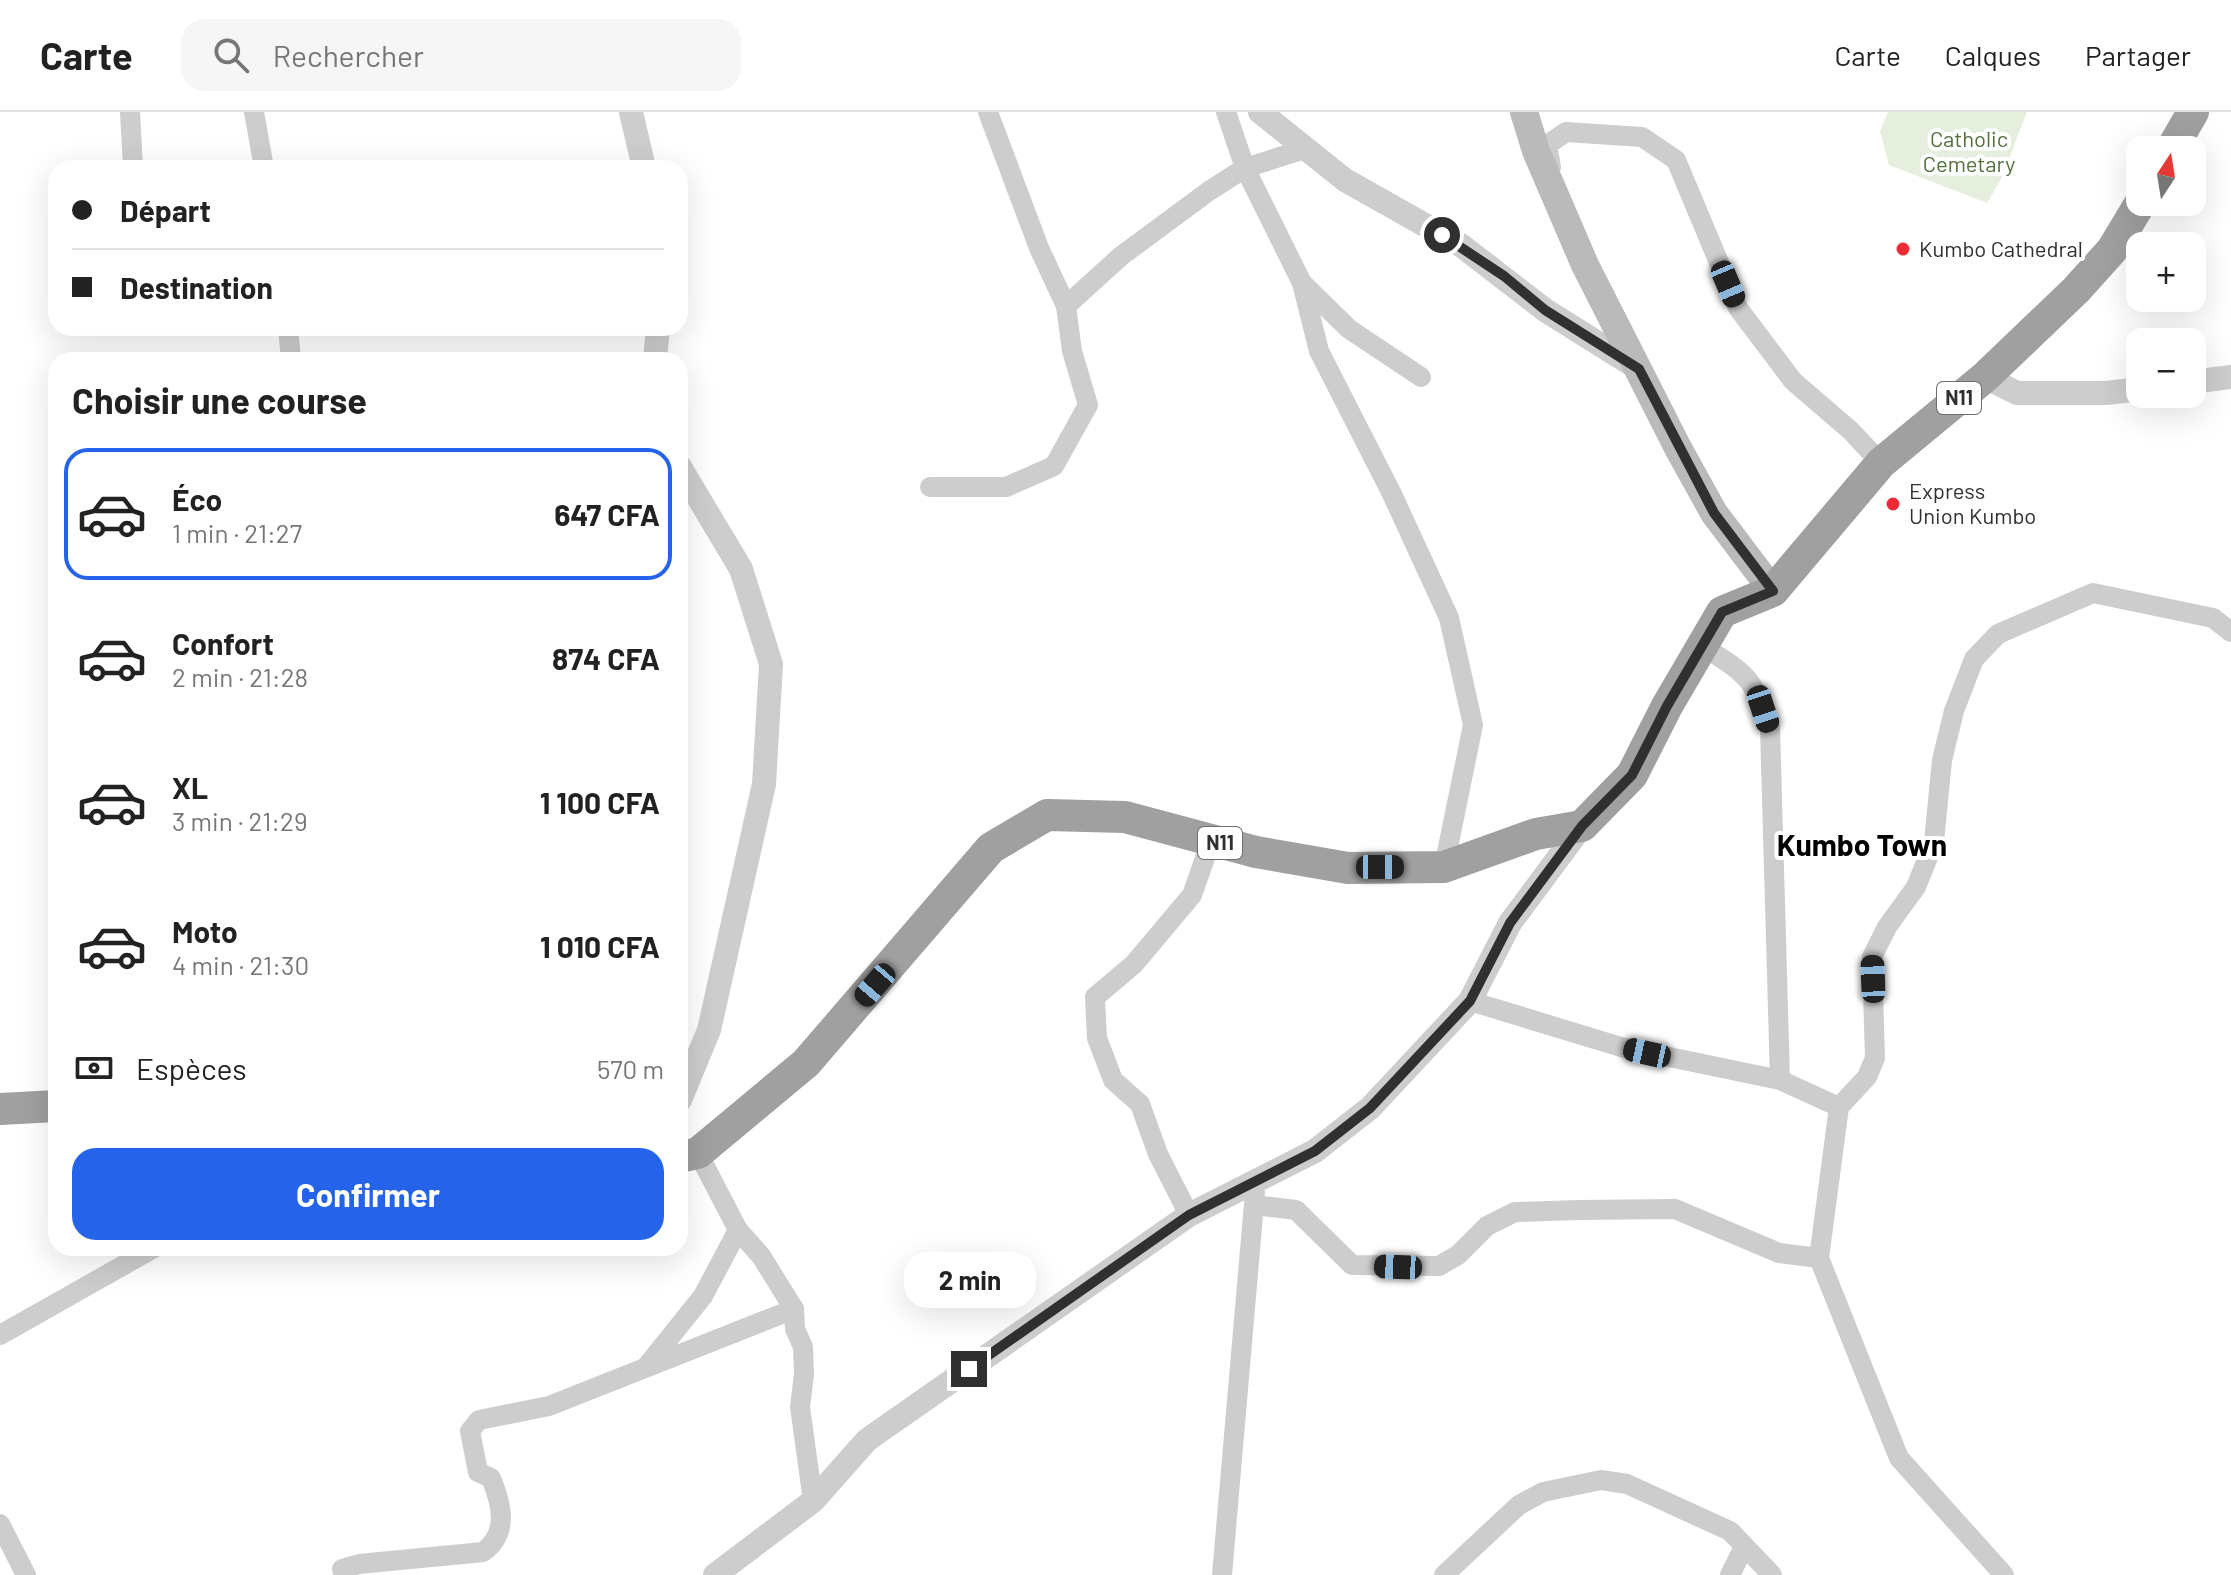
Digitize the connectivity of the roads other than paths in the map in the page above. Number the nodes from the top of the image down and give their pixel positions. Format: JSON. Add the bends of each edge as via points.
{"nodes":[{"id":1,"x":130,"y":112,"type":"edge"},
{"id":2,"x":254,"y":112,"type":"edge"},
{"id":3,"x":631,"y":112,"type":"edge"},
{"id":4,"x":988,"y":112,"type":"edge"},
{"id":5,"x":1226,"y":112,"type":"edge"},
{"id":6,"x":1260,"y":112,"type":"edge"},
{"id":7,"x":1524,"y":112,"type":"edge"},
{"id":8,"x":2193,"y":112,"type":"edge"},
{"id":9,"x":2179,"y":136,"type":"edge"},
{"id":10,"x":1305,"y":149,"type":"junction"},
{"id":11,"x":133,"y":160,"type":"edge"},
{"id":12,"x":263,"y":160,"type":"edge"},
{"id":13,"x":642,"y":160,"type":"edge"},
{"id":14,"x":1245,"y":168,"type":"junction"},
{"id":15,"x":1556,"y":195,"type":"junction"},
{"id":16,"x":2133,"y":216,"type":"edge"},
{"id":17,"x":1302,"y":283,"type":"junction"},
{"id":18,"x":1066,"y":306,"type":"junction"},
{"id":19,"x":1639,"y":369,"type":"junction"},
{"id":20,"x":1421,"y":377,"type":"dead end"},
{"id":21,"x":1985,"y":377,"type":"junction"},
{"id":22,"x":2231,"y":377,"type":"edge"},
{"id":23,"x":2206,"y":380,"type":"edge"},
{"id":24,"x":2126,"y":391,"type":"edge"},
{"id":25,"x":1881,"y":463,"type":"junction"},
{"id":26,"x":688,"y":483,"type":"edge"},
{"id":27,"x":930,"y":487,"type":"dead end"},
{"id":28,"x":1773,"y":591,"type":"junction"},
{"id":29,"x":2231,"y":632,"type":"edge"},
{"id":30,"x":1702,"y":646,"type":"junction"},
{"id":31,"x":1582,"y":826,"type":"junction"},
{"id":32,"x":1211,"y":841,"type":"junction"},
{"id":33,"x":1444,"y":867,"type":"junction"},
{"id":34,"x":1470,"y":1001,"type":"junction"},
{"id":35,"x":1780,"y":1080,"type":"junction"},
{"id":36,"x":688,"y":1081,"type":"edge"},
{"id":37,"x":48,"y":1106,"type":"edge"},
{"id":38,"x":1839,"y":1107,"type":"junction"},
{"id":39,"x":0,"y":1109,"type":"edge"},
{"id":40,"x":689,"y":1155,"type":"edge"},
{"id":41,"x":1255,"y":1193,"type":"junction"},
{"id":42,"x":1189,"y":1215,"type":"junction"},
{"id":43,"x":738,"y":1230,"type":"junction"},
{"id":44,"x":140,"y":1256,"type":"edge"},
{"id":45,"x":1819,"y":1258,"type":"junction"},
{"id":46,"x":794,"y":1309,"type":"junction"},
{"id":47,"x":0,"y":1335,"type":"edge"},
{"id":48,"x":646,"y":1367,"type":"junction"},
{"id":49,"x":813,"y":1501,"type":"junction"},
{"id":50,"x":0,"y":1524,"type":"edge"},
{"id":51,"x":1744,"y":1547,"type":"junction"},
{"id":52,"x":26,"y":1575,"type":"edge"},
{"id":53,"x":344,"y":1575,"type":"edge"},
{"id":54,"x":715,"y":1575,"type":"edge"},
{"id":55,"x":1222,"y":1575,"type":"edge"},
{"id":56,"x":1444,"y":1575,"type":"edge"},
{"id":57,"x":1730,"y":1575,"type":"edge"},
{"id":58,"x":1772,"y":1575,"type":"edge"},
{"id":59,"x":2004,"y":1575,"type":"edge"}],
"edges":[{"from":1,"to":11,"type":"street"},
{"from":2,"to":12,"type":"street"},
{"from":3,"to":13,"type":"street"},
{"from":4,"to":18,"type":"street"},
{"from":5,"to":14,"type":"street"},
{"from":6,"to":10,"type":"street"},
{"from":7,"to":15,"type":"main road"},
{"from":8,"to":9,"type":"highway"},
{"from":10,"to":14,"type":"street"},
{"from":10,"to":19,"type":"street","via":[[1345,180],[1462,246],[1545,310]]},
{"from":14,"to":17,"type":"street"},
{"from":14,"to":18,"type":"street","via":[[1121,256]]},
{"from":15,"to":19,"type":"main road"},
{"from":15,"to":25,"type":"street","via":[[1547,145],[1566,132],[1642,137],[1676,160],[1738,308],[1793,381]]},
{"from":16,"to":21,"type":"highway","number":"N11","via":[[2112,250]]},
{"from":17,"to":20,"type":"street","via":[[1349,329]]},
{"from":17,"to":33,"type":"street","via":[[1319,351],[1449,618],[1473,725]]},
{"from":18,"to":27,"type":"street","via":[[1088,405],[1054,466],[1006,487]]},
{"from":19,"to":28,"type":"main road","via":[[1714,513]]},
{"from":21,"to":24,"type":"street","via":[[2017,393]]},
{"from":21,"to":25,"type":"highway","number":"N11"},
{"from":22,"to":23,"type":"street"},
{"from":25,"to":28,"type":"highway","number":"N11"},
{"from":26,"to":36,"type":"street","via":[[741,569],[771,664],[764,784],[709,1030]]},
{"from":28,"to":30,"type":"highway","number":"N11","via":[[1722,612]]},
{"from":29,"to":38,"type":"street","via":[[2213,618],[2093,593],[1998,634],[1974,659],[1942,760],[1934,842],[1916,887],[1872,957],[1875,1058],[1867,1077]]},
{"from":30,"to":31,"type":"highway","number":"N11","via":[[1632,775]]},
{"from":30,"to":35,"type":"street","via":[[1745,673],[1757,689],[1770,728]]},
{"from":31,"to":33,"type":"highway","number":"N11","via":[[1536,834]]},
{"from":31,"to":34,"type":"street","via":[[1510,923]]},
{"from":32,"to":33,"type":"highway","number":"N11","via":[[1348,868]]},
{"from":32,"to":40,"type":"highway","number":"N11","via":[[1125,817],[1047,815],[991,848],[806,1063]]},
{"from":32,"to":42,"type":"street","via":[[1192,895],[1134,964],[1095,997],[1097,1038],[1113,1080],[1140,1104]]},
{"from":34,"to":35,"type":"street","via":[[1621,1047]]},
{"from":34,"to":41,"type":"street","via":[[1370,1108]]},
{"from":35,"to":38,"type":"street"},
{"from":37,"to":39,"type":"highway"},
{"from":38,"to":45,"type":"street"},
{"from":40,"to":43,"type":"street"},
{"from":41,"to":42,"type":"street"},
{"from":41,"to":45,"type":"street","via":[[1296,1210],[1352,1265],[1439,1266],[1487,1226],[1515,1212],[1580,1210],[1675,1209],[1779,1253]]},
{"from":41,"to":55,"type":"street"},
{"from":42,"to":49,"type":"street","via":[[867,1440]]},
{"from":43,"to":46,"type":"street"},
{"from":43,"to":48,"type":"street","via":[[703,1296]]},
{"from":44,"to":47,"type":"street"},
{"from":45,"to":59,"type":"street","via":[[1899,1458]]},
{"from":46,"to":48,"type":"street"},
{"from":46,"to":49,"type":"street","via":[[803,1347],[800,1407]]},
{"from":48,"to":53,"type":"street","via":[[549,1406],[479,1420],[470,1431],[473,1453],[478,1472],[491,1478],[497,1491],[501,1531],[483,1552],[359,1564],[342,1569]]},
{"from":49,"to":54,"type":"street"},
{"from":50,"to":52,"type":"street"},
{"from":51,"to":56,"type":"street","via":[[1730,1531],[1627,1484],[1601,1480],[1543,1492],[1519,1505]]},
{"from":51,"to":57,"type":"street"},
{"from":51,"to":58,"type":"street"}]}
